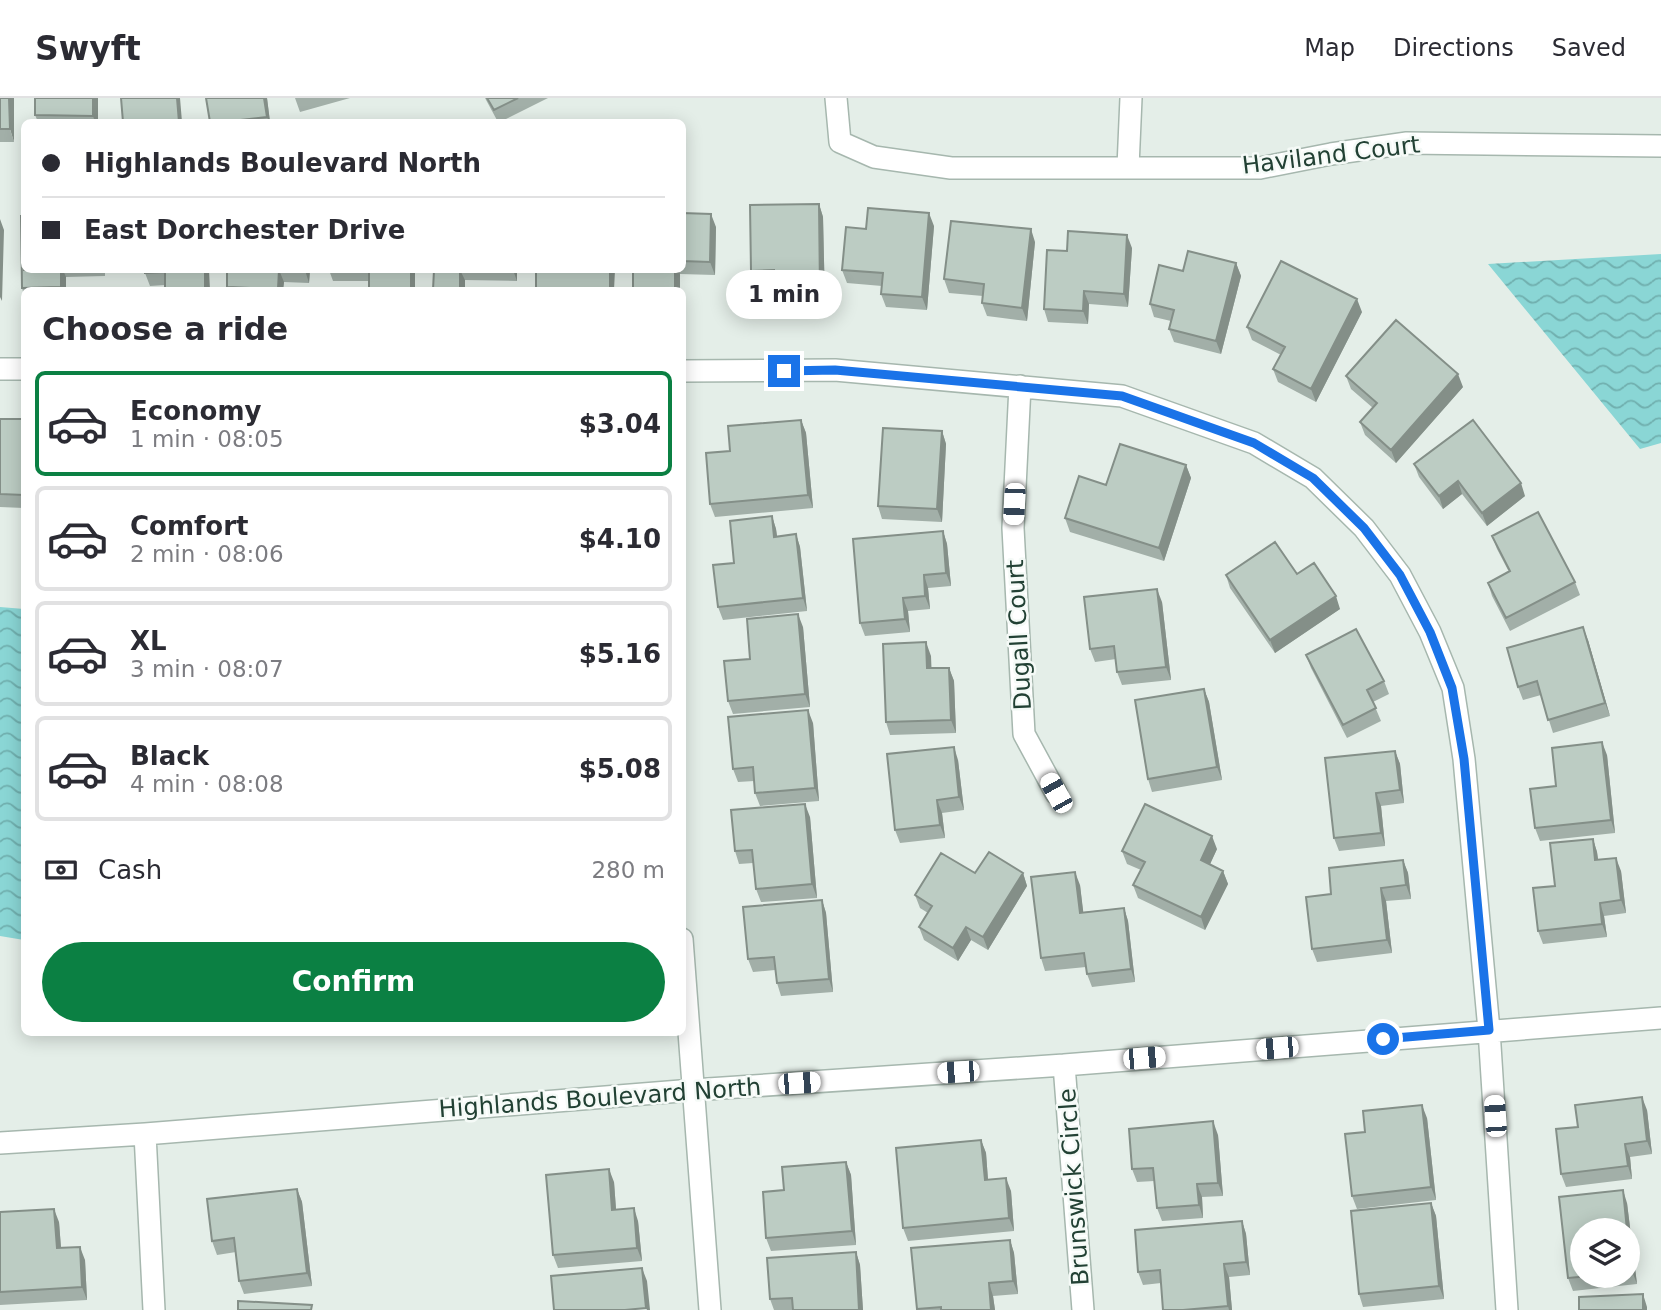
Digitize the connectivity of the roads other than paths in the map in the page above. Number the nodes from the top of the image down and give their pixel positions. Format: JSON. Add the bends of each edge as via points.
{"nodes":[{"id":1,"x":836,"y":98,"type":"edge"},
{"id":2,"x":1131,"y":98,"type":"edge"},
{"id":3,"x":1661,"y":146,"type":"edge"},
{"id":4,"x":1128,"y":167,"type":"junction"},
{"id":5,"x":0,"y":369,"type":"edge"},
{"id":6,"x":21,"y":369,"type":"edge"},
{"id":7,"x":686,"y":371,"type":"edge"},
{"id":8,"x":1020,"y":386,"type":"junction"},
{"id":9,"x":1056,"y":793,"type":"dead end"},
{"id":10,"x":686,"y":989,"type":"edge"},
{"id":11,"x":1661,"y":1018,"type":"edge"},
{"id":12,"x":1489,"y":1030,"type":"junction"},
{"id":13,"x":1064,"y":1065,"type":"junction"},
{"id":14,"x":694,"y":1090,"type":"junction"},
{"id":15,"x":145,"y":1133,"type":"junction"},
{"id":16,"x":0,"y":1143,"type":"edge"},
{"id":17,"x":154,"y":1310,"type":"edge"},
{"id":18,"x":710,"y":1310,"type":"edge"},
{"id":19,"x":1083,"y":1310,"type":"edge"},
{"id":20,"x":1507,"y":1310,"type":"edge"}],
"edges":[{"from":1,"to":4,"type":"street","name":"Haviland Court","via":[[840,142],[874,157],[951,168]]},
{"from":2,"to":4,"type":"street"},
{"from":3,"to":4,"type":"street","name":"Haviland Court","via":[[1408,143],[1261,168]]},
{"from":5,"to":6,"type":"street"},
{"from":7,"to":8,"type":"street","via":[[835,370]]},
{"from":8,"to":9,"type":"street","name":"Dugall Court","via":[[1013,528],[1024,734]]},
{"from":8,"to":12,"type":"street","via":[[1122,396],[1254,443],[1313,478],[1364,528],[1400,575],[1452,688],[1464,759]]},
{"from":10,"to":14,"type":"street"},
{"from":11,"to":12,"type":"street","name":"Highlands Boulevard North"},
{"from":12,"to":13,"type":"street","name":"Highlands Boulevard North"},
{"from":12,"to":20,"type":"street"},
{"from":13,"to":14,"type":"street","name":"Highlands Boulevard North"},
{"from":13,"to":19,"type":"street","name":"Brunswick Circle"},
{"from":14,"to":15,"type":"street","name":"Highlands Boulevard North"},
{"from":14,"to":18,"type":"street"},
{"from":15,"to":16,"type":"street","name":"Highlands Boulevard North"},
{"from":15,"to":17,"type":"street"}]}
